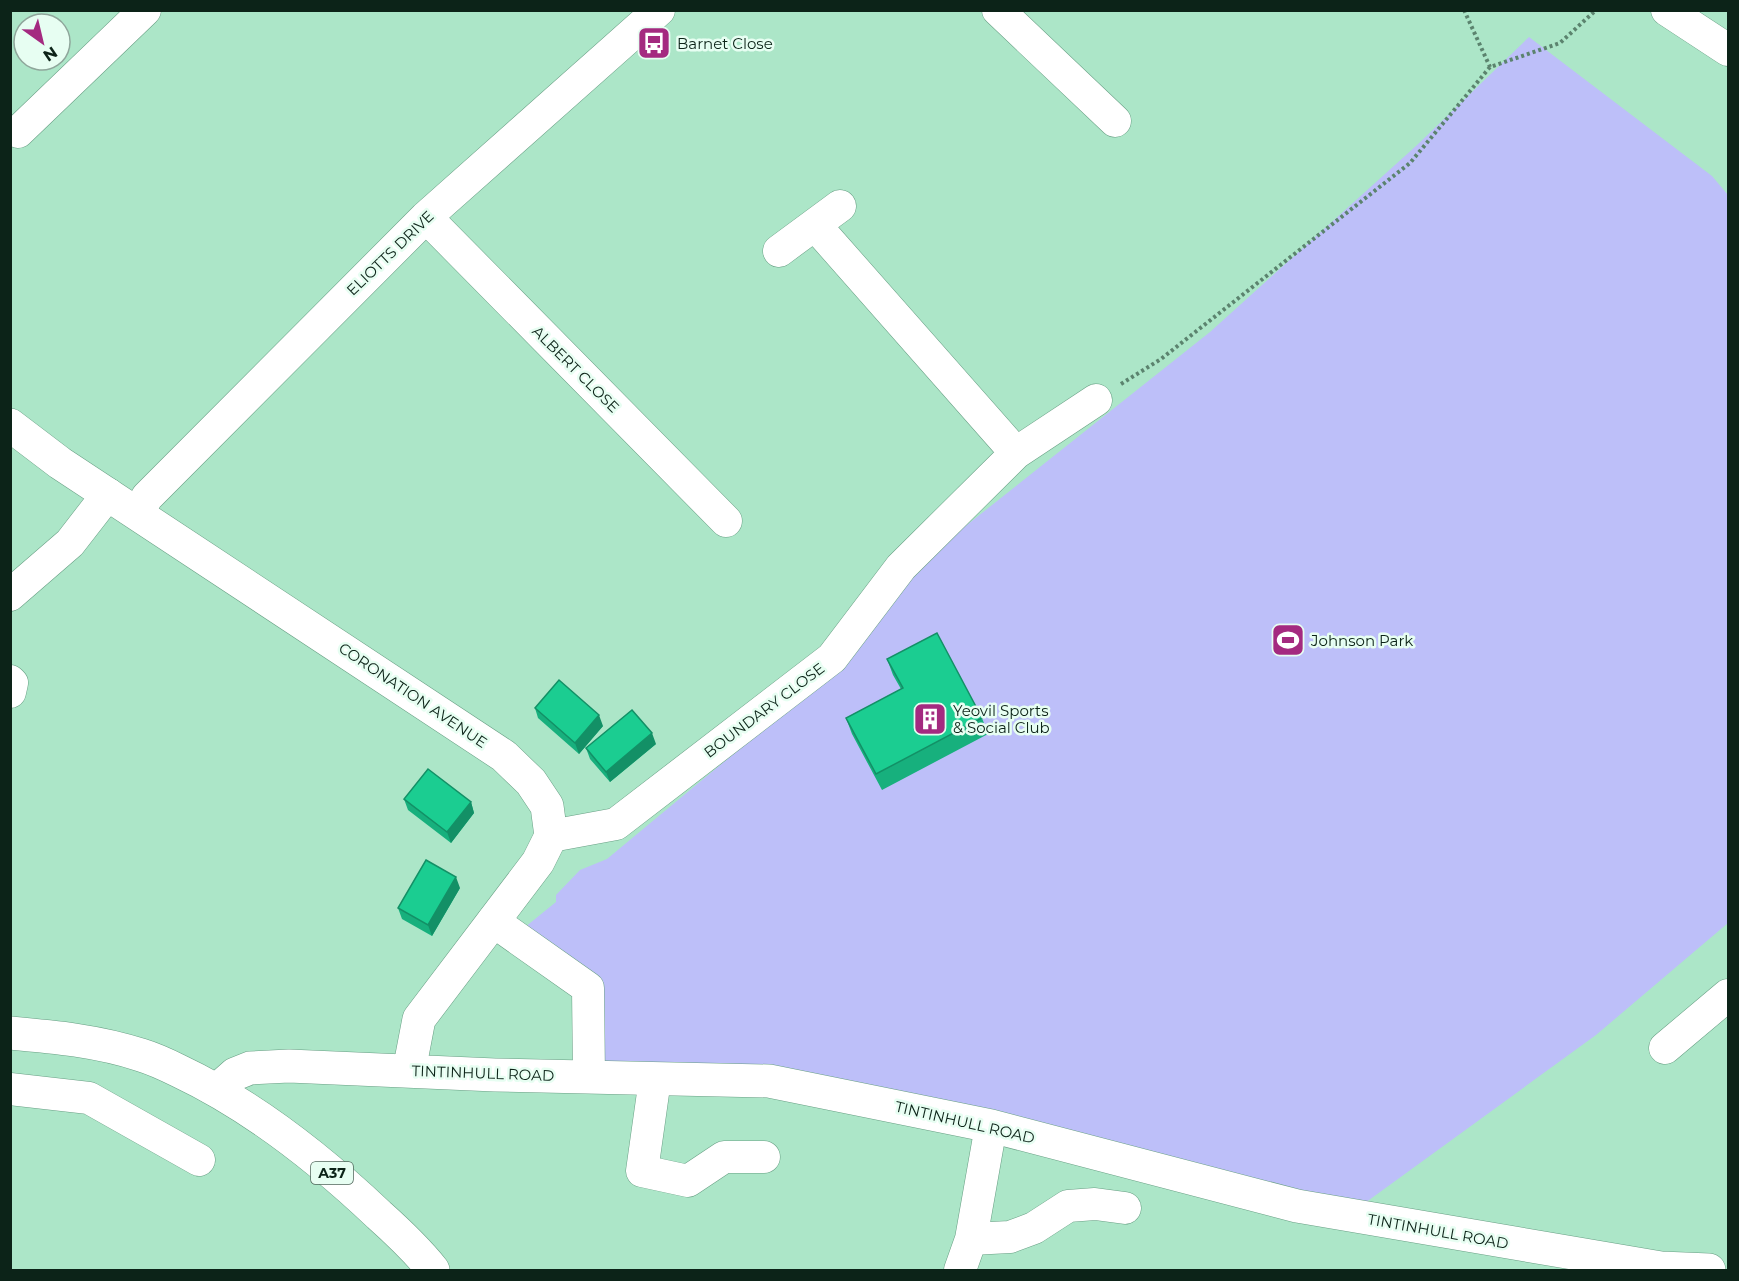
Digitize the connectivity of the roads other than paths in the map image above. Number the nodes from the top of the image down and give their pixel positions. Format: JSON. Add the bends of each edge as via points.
{"nodes":[{"id":1,"x":145,"y":10,"type":"edge"},
{"id":2,"x":659,"y":10,"type":"edge"},
{"id":3,"x":998,"y":10,"type":"edge"},
{"id":4,"x":1666,"y":10,"type":"edge"},
{"id":5,"x":1728,"y":50,"type":"edge"},
{"id":6,"x":1115,"y":121,"type":"dead end"},
{"id":7,"x":18,"y":132,"type":"dead end"},
{"id":8,"x":840,"y":206,"type":"dead end"},
{"id":9,"x":426,"y":217,"type":"junction"},
{"id":10,"x":815,"y":225,"type":"junction"},
{"id":11,"x":779,"y":251,"type":"dead end"},
{"id":12,"x":1096,"y":400,"type":"road end"},
{"id":13,"x":10,"y":425,"type":"edge"},
{"id":14,"x":1016,"y":453,"type":"junction"},
{"id":15,"x":108,"y":494,"type":"junction"},
{"id":16,"x":138,"y":513,"type":"junction"},
{"id":17,"x":726,"y":520,"type":"dead end"},
{"id":18,"x":10,"y":595,"type":"edge"},
{"id":19,"x":10,"y":681,"type":"edge"},
{"id":20,"x":10,"y":692,"type":"edge"},
{"id":21,"x":551,"y":836,"type":"junction"},
{"id":22,"x":494,"y":921,"type":"junction"},
{"id":23,"x":1728,"y":995,"type":"edge"},
{"id":24,"x":10,"y":1033,"type":"edge"},
{"id":25,"x":1665,"y":1048,"type":"dead end"},
{"id":26,"x":409,"y":1071,"type":"junction"},
{"id":27,"x":589,"y":1077,"type":"junction"},
{"id":28,"x":655,"y":1079,"type":"junction"},
{"id":29,"x":10,"y":1089,"type":"edge"},
{"id":30,"x":217,"y":1090,"type":"junction"},
{"id":31,"x":991,"y":1126,"type":"junction"},
{"id":32,"x":764,"y":1157,"type":"dead end"},
{"id":33,"x":199,"y":1160,"type":"dead end"},
{"id":34,"x":1125,"y":1208,"type":"dead end"},
{"id":35,"x":971,"y":1239,"type":"junction"},
{"id":36,"x":1728,"y":1259,"type":"edge"},
{"id":37,"x":1661,"y":1269,"type":"edge"},
{"id":38,"x":433,"y":1270,"type":"edge"},
{"id":39,"x":960,"y":1270,"type":"edge"},
{"id":40,"x":1709,"y":1270,"type":"edge"},
{"id":41,"x":1719,"y":1270,"type":"edge"}],
"edges":[{"from":1,"to":7,"type":"street"},
{"from":2,"to":9,"type":"street","name":"ELIOTTS DRIVE"},
{"from":3,"to":6,"type":"street"},
{"from":4,"to":5,"type":"street"},
{"from":8,"to":10,"type":"street"},
{"from":9,"to":16,"type":"street","name":"ELIOTTS DRIVE","via":[[147,497]]},
{"from":9,"to":17,"type":"street","name":"ALBERT CLOSE"},
{"from":10,"to":11,"type":"street"},
{"from":10,"to":14,"type":"street"},
{"from":12,"to":14,"type":"street","name":"BOUNDARY CLOSE"},
{"from":13,"to":15,"type":"main road","name":"CORONATION AVENUE"},
{"from":14,"to":21,"type":"street","name":"BOUNDARY CLOSE","via":[[901,567],[832,658],[616,824]]},
{"from":15,"to":16,"type":"main road","name":"CORONATION AVENUE"},
{"from":15,"to":18,"type":"street","via":[[70,543]]},
{"from":16,"to":21,"type":"main road","name":"CORONATION AVENUE","via":[[504,756],[531,782],[547,806]]},
{"from":19,"to":20,"type":"street"},
{"from":21,"to":22,"type":"main road","via":[[538,862]]},
{"from":22,"to":26,"type":"main road","via":[[419,1019]]},
{"from":22,"to":27,"type":"street","via":[[588,988]]},
{"from":23,"to":25,"type":"street"},
{"from":24,"to":30,"type":"main road","number":"A37","via":[[87,1041],[143,1055]]},
{"from":26,"to":27,"type":"main road","name":"TINTINHULL ROAD"},
{"from":26,"to":30,"type":"main road","name":"TINTINHULL ROAD","via":[[250,1068],[235,1074]]},
{"from":27,"to":28,"type":"main road","name":"TINTINHULL ROAD"},
{"from":28,"to":31,"type":"main road","name":"TINTINHULL ROAD","via":[[770,1082]]},
{"from":28,"to":32,"type":"street","via":[[642,1171],[688,1181],[724,1157]]},
{"from":29,"to":33,"type":"street","via":[[88,1098]]},
{"from":30,"to":38,"type":"main road","number":"A37","via":[[278,1130],[355,1192]]},
{"from":31,"to":35,"type":"street"},
{"from":31,"to":37,"type":"main road","name":"TINTINHULL ROAD","via":[[1297,1206]]},
{"from":34,"to":35,"type":"street","via":[[1068,1206],[1010,1238]]},
{"from":35,"to":39,"type":"street"},
{"from":36,"to":41,"type":"main road"},
{"from":37,"to":40,"type":"main road","name":"TINTINHULL ROAD"}]}
